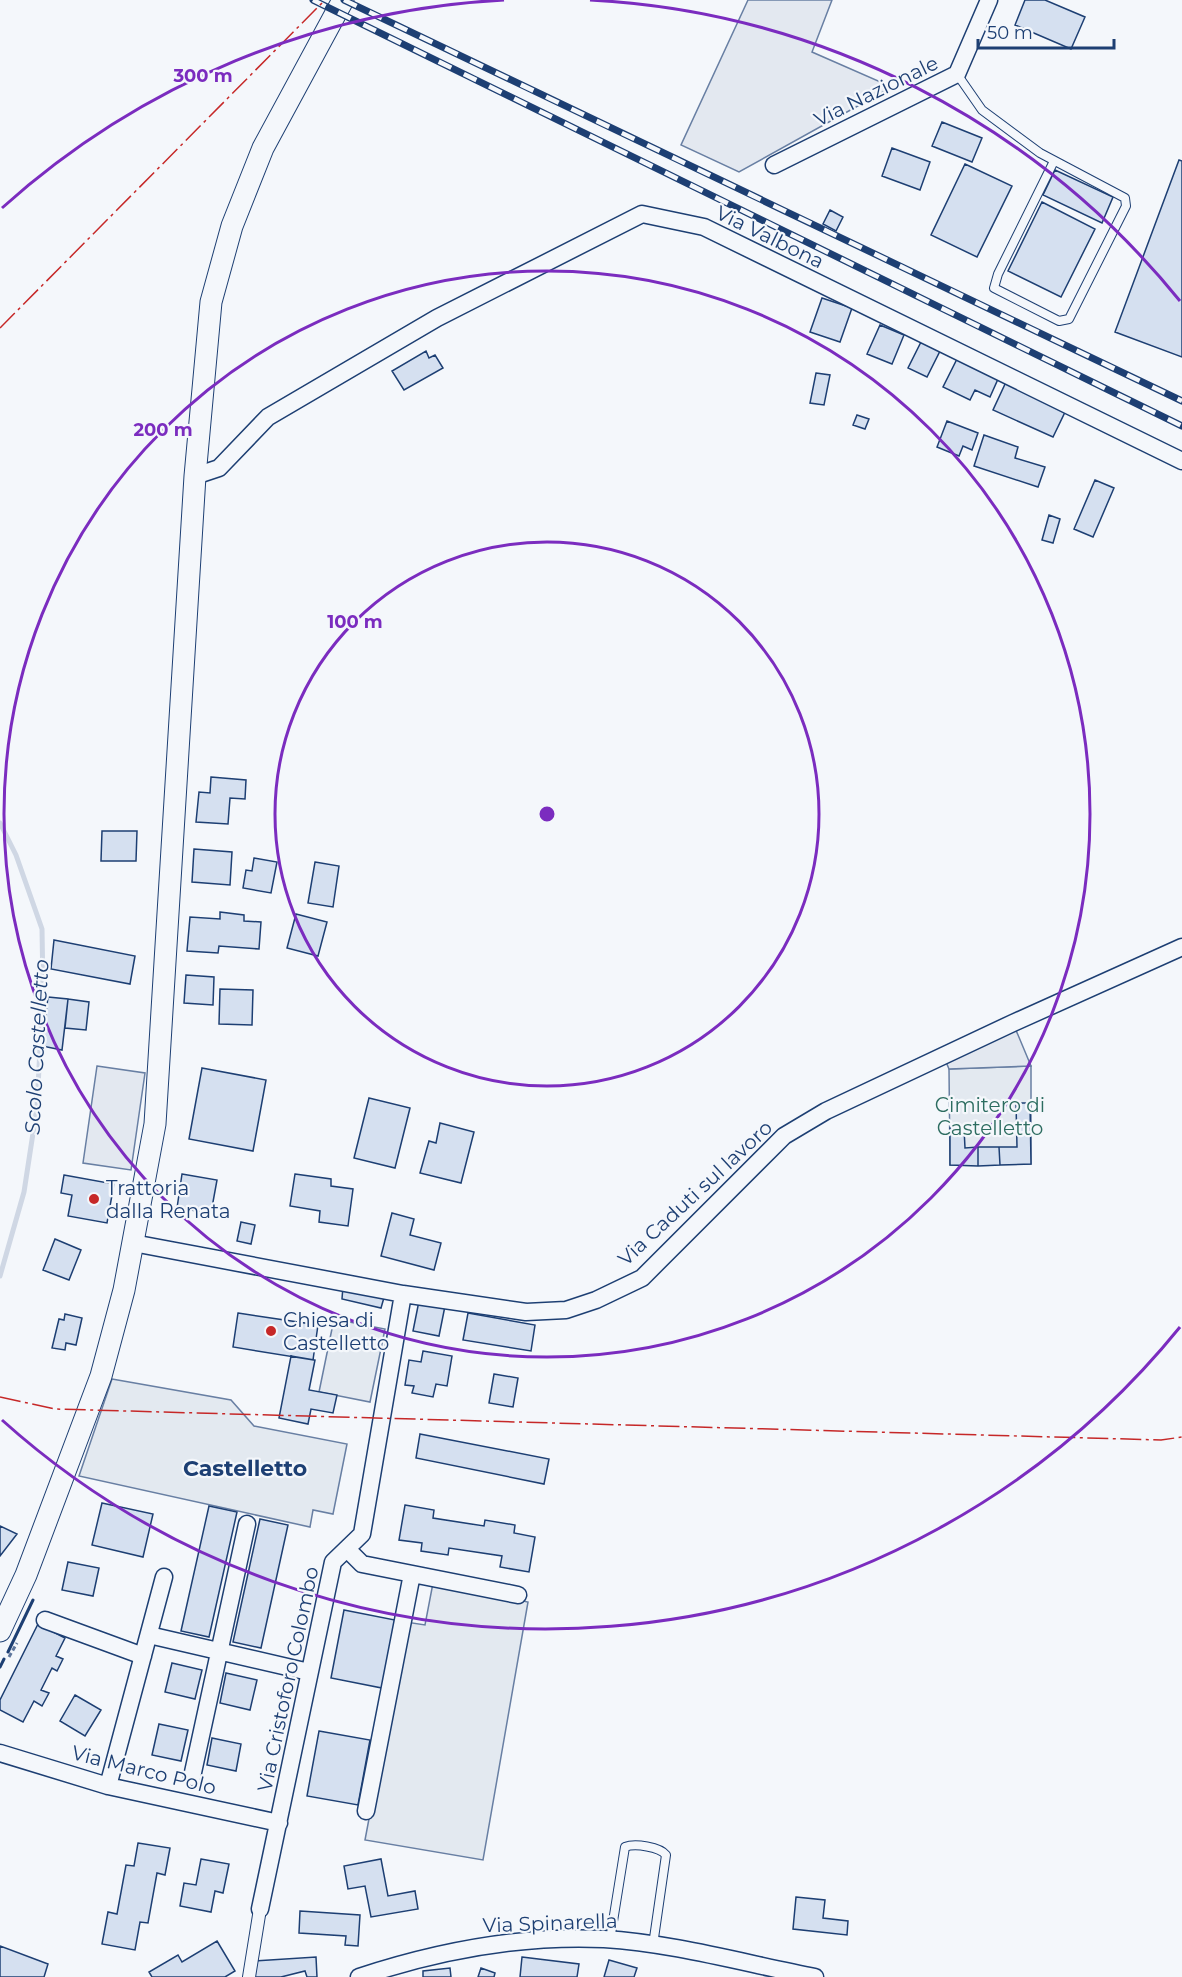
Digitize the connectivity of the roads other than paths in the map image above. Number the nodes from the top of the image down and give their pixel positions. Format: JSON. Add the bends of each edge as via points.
{"nodes":[{"id":1,"x":343,"y":0,"type":"edge"},
{"id":2,"x":989,"y":0,"type":"edge"},
{"id":3,"x":957,"y":74,"type":"junction"},
{"id":4,"x":1054,"y":160,"type":"junction"},
{"id":5,"x":774,"y":165,"type":"dead end"},
{"id":6,"x":1182,"y":461,"type":"edge"},
{"id":7,"x":195,"y":476,"type":"junction"},
{"id":8,"x":1182,"y":947,"type":"edge"},
{"id":9,"x":134,"y":1242,"type":"junction"},
{"id":10,"x":403,"y":1294,"type":"junction"},
{"id":11,"x":247,"y":1524,"type":"dead end"},
{"id":12,"x":347,"y":1549,"type":"junction"},
{"id":13,"x":412,"y":1574,"type":"junction"},
{"id":14,"x":164,"y":1577,"type":"dead end"},
{"id":15,"x":518,"y":1595,"type":"dead end"},
{"id":16,"x":45,"y":1620,"type":"dead end"},
{"id":17,"x":10,"y":1634,"type":"edge"},
{"id":18,"x":149,"y":1635,"type":"junction"},
{"id":19,"x":219,"y":1652,"type":"junction"},
{"id":20,"x":143,"y":1656,"type":"junction"},
{"id":21,"x":309,"y":1672,"type":"junction"},
{"id":22,"x":0,"y":1753,"type":"edge"},
{"id":23,"x":192,"y":1778,"type":"dead end"},
{"id":24,"x":108,"y":1786,"type":"junction"},
{"id":25,"x":366,"y":1811,"type":"dead end"},
{"id":26,"x":279,"y":1823,"type":"junction"},
{"id":27,"x":260,"y":1909,"type":"joint"},
{"id":28,"x":610,"y":1940,"type":"junction"},
{"id":29,"x":653,"y":1946,"type":"junction"},
{"id":30,"x":249,"y":1977,"type":"edge"},
{"id":31,"x":359,"y":1977,"type":"edge"},
{"id":32,"x":815,"y":1977,"type":"edge"}],
"edges":[{"from":1,"to":7,"type":"street","via":[[263,148],[232,226],[211,302]]},
{"from":2,"to":3,"type":"street","name":"Via Nazionale"},
{"from":3,"to":4,"type":"lane","via":[[982,110]]},
{"from":3,"to":5,"type":"street","name":"Via Nazionale"},
{"from":4,"to":4,"type":"lane","via":[[1125,198],[1126,206],[1068,319],[1059,321],[994,288]]},
{"from":6,"to":7,"type":"street","name":"Via Valbona","via":[[704,227],[642,214],[437,318],[268,417],[219,468]]},
{"from":7,"to":9,"type":"street","via":[[155,1124]]},
{"from":8,"to":10,"type":"street","name":"Via Caduti sul lavoro","via":[[826,1111],[784,1136],[642,1278],[596,1300],[566,1310],[526,1312]]},
{"from":9,"to":10,"type":"street","name":"Via Caduti sul lavoro"},
{"from":9,"to":17,"type":"street","via":[[101,1376],[26,1575]]},
{"from":10,"to":12,"type":"street","name":"Via Cristoforo Colombo","via":[[362,1534]]},
{"from":11,"to":19,"type":"street"},
{"from":12,"to":13,"type":"street","via":[[362,1564]]},
{"from":12,"to":21,"type":"street","name":"Via Cristoforo Colombo","via":[[333,1562]]},
{"from":13,"to":15,"type":"street"},
{"from":13,"to":25,"type":"street"},
{"from":14,"to":18,"type":"street"},
{"from":16,"to":20,"type":"street"},
{"from":18,"to":19,"type":"street"},
{"from":18,"to":20,"type":"street"},
{"from":19,"to":21,"type":"street"},
{"from":19,"to":23,"type":"street"},
{"from":20,"to":24,"type":"street"},
{"from":21,"to":26,"type":"street","name":"Via Cristoforo Colombo"},
{"from":22,"to":24,"type":"street","name":"Via Marco Polo"},
{"from":24,"to":26,"type":"street","name":"Via Marco Polo"},
{"from":26,"to":27,"type":"street","name":"Via Cristoforo Colombo"},
{"from":27,"to":30,"type":"street","name":"Via Cristoforo Colombo"},
{"from":28,"to":29,"type":"street","name":"Via Spinarella"},
{"from":28,"to":29,"type":"lane","via":[[625,1847],[631,1845],[662,1850],[666,1855]]},
{"from":28,"to":31,"type":"street","name":"Via Spinarella","via":[[496,1942],[407,1961]]},
{"from":29,"to":32,"type":"street","name":"Via Spinarella"}]}
